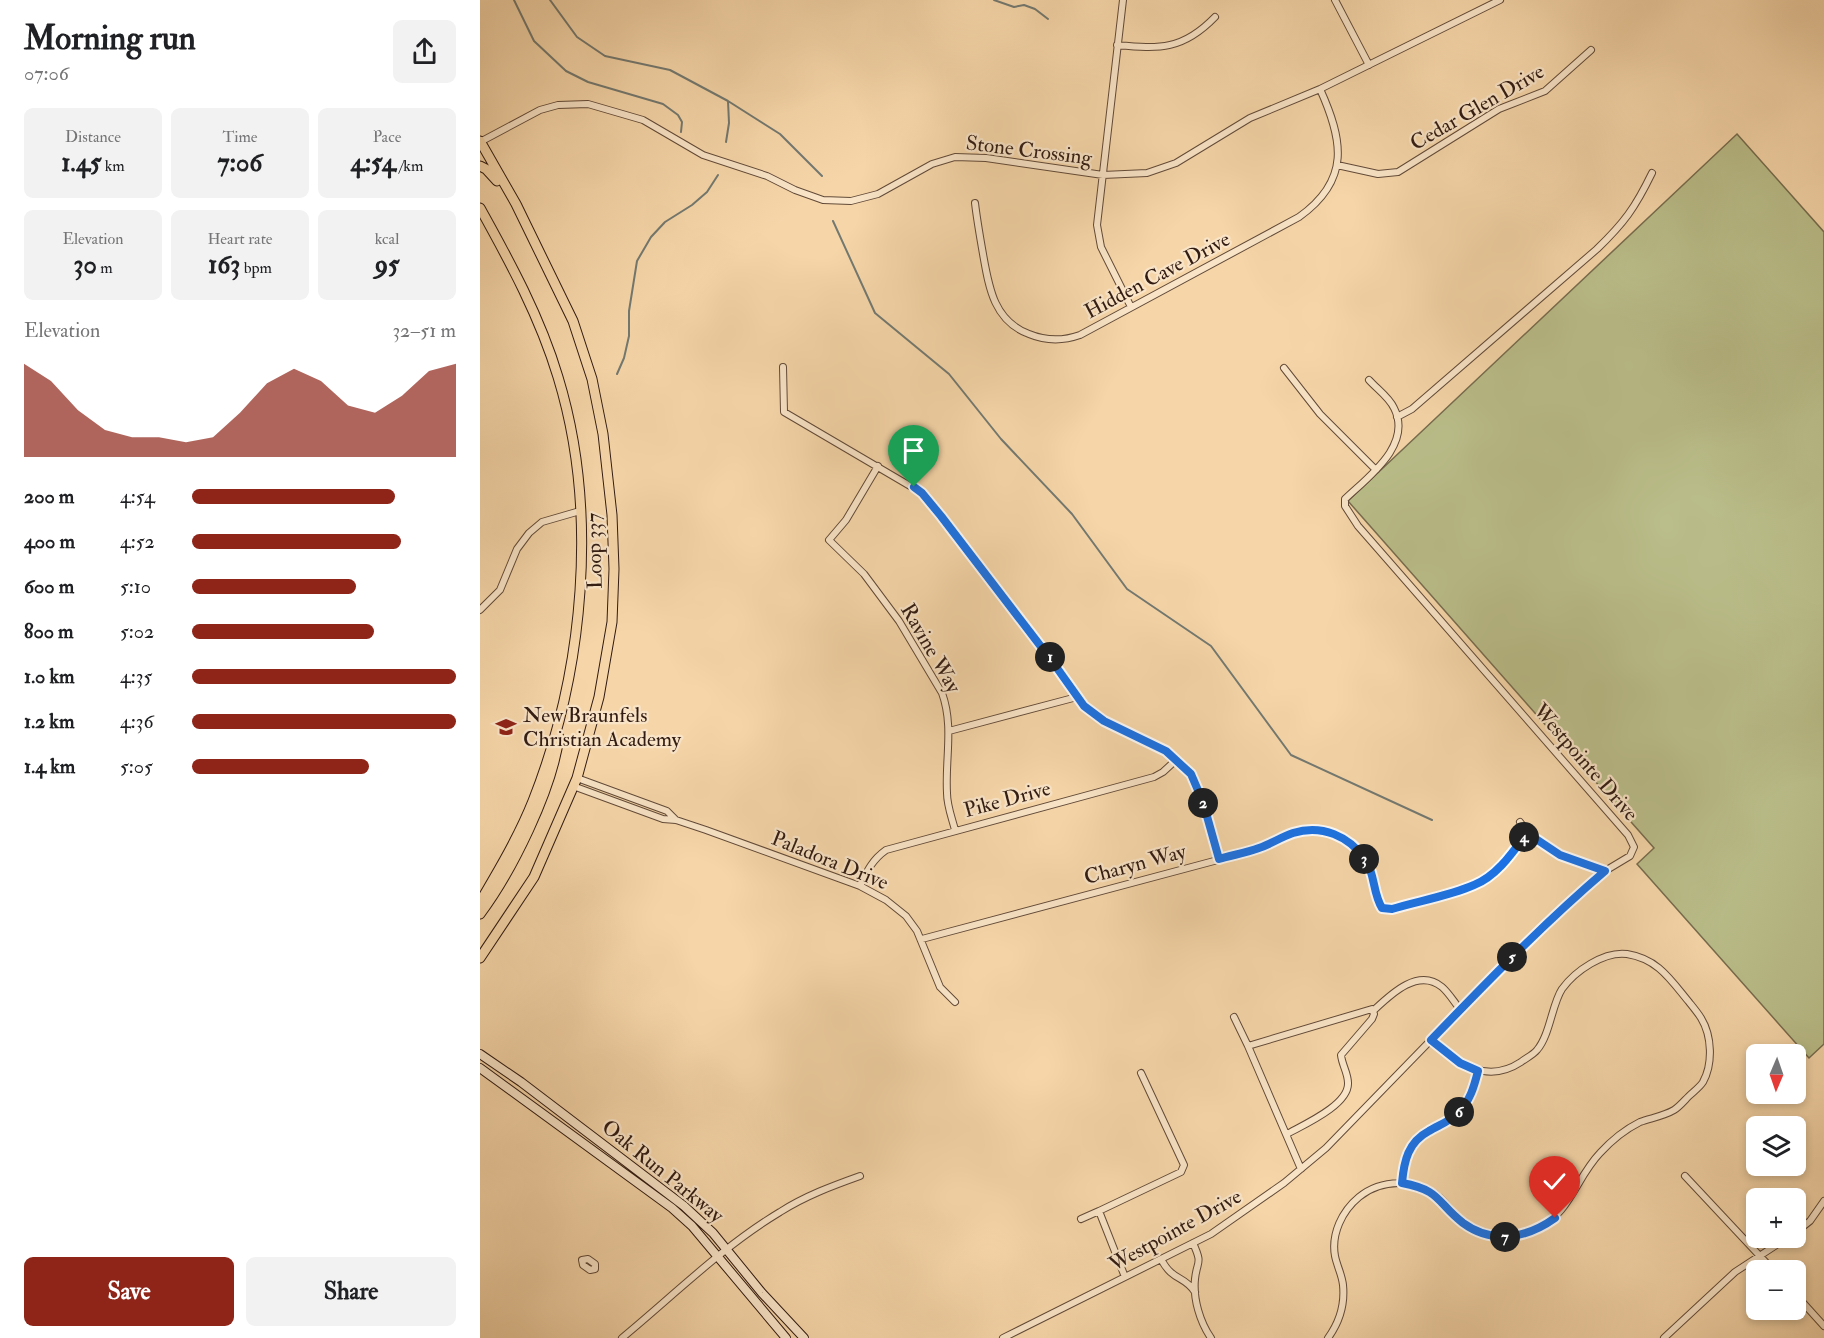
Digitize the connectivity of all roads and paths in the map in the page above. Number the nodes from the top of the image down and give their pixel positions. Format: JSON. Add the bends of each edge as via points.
{"nodes":[{"id":1,"x":1122,"y":0,"type":"edge"},
{"id":2,"x":1335,"y":0,"type":"edge"},
{"id":3,"x":1500,"y":0,"type":"edge"},
{"id":4,"x":1215,"y":17,"type":"dead end"},
{"id":5,"x":1118,"y":45,"type":"junction"},
{"id":6,"x":1591,"y":50,"type":"dead end"},
{"id":7,"x":1369,"y":65,"type":"junction"},
{"id":8,"x":1320,"y":88,"type":"junction"},
{"id":9,"x":480,"y":142,"type":"edge"},
{"id":10,"x":1337,"y":165,"type":"junction"},
{"id":11,"x":480,"y":166,"type":"edge"},
{"id":12,"x":1652,"y":173,"type":"dead end"},
{"id":13,"x":1103,"y":176,"type":"junction"},
{"id":14,"x":975,"y":203,"type":"dead end"},
{"id":15,"x":516,"y":204,"type":"junction"},
{"id":16,"x":480,"y":208,"type":"edge"},
{"id":17,"x":1131,"y":307,"type":"junction"},
{"id":18,"x":783,"y":367,"type":"dead end"},
{"id":19,"x":1284,"y":368,"type":"dead end"},
{"id":20,"x":1369,"y":380,"type":"dead end"},
{"id":21,"x":1397,"y":417,"type":"junction"},
{"id":22,"x":878,"y":466,"type":"junction"},
{"id":23,"x":1376,"y":470,"type":"junction"},
{"id":24,"x":580,"y":511,"type":"junction"},
{"id":25,"x":480,"y":610,"type":"edge"},
{"id":26,"x":1077,"y":697,"type":"junction"},
{"id":27,"x":560,"y":716,"type":"junction"},
{"id":28,"x":949,"y":731,"type":"junction"},
{"id":29,"x":1176,"y":760,"type":"junction"},
{"id":30,"x":575,"y":782,"type":"junction"},
{"id":31,"x":1520,"y":822,"type":"dead end"},
{"id":32,"x":955,"y":830,"type":"junction"},
{"id":33,"x":1527,"y":833,"type":"junction"},
{"id":34,"x":1219,"y":859,"type":"junction"},
{"id":35,"x":1605,"y":871,"type":"junction"},
{"id":36,"x":860,"y":886,"type":"junction"},
{"id":37,"x":480,"y":902,"type":"edge"},
{"id":38,"x":480,"y":914,"type":"edge"},
{"id":39,"x":922,"y":939,"type":"junction"},
{"id":40,"x":480,"y":958,"type":"edge"},
{"id":41,"x":955,"y":1002,"type":"dead end"},
{"id":42,"x":1460,"y":1009,"type":"junction"},
{"id":43,"x":1373,"y":1011,"type":"junction"},
{"id":44,"x":1234,"y":1017,"type":"dead end"},
{"id":45,"x":1431,"y":1040,"type":"junction"},
{"id":46,"x":1248,"y":1046,"type":"junction"},
{"id":47,"x":480,"y":1054,"type":"edge"},
{"id":48,"x":480,"y":1068,"type":"edge"},
{"id":49,"x":1478,"y":1071,"type":"junction"},
{"id":50,"x":1141,"y":1073,"type":"dead end"},
{"id":51,"x":1287,"y":1134,"type":"junction"},
{"id":52,"x":1301,"y":1169,"type":"junction"},
{"id":53,"x":860,"y":1176,"type":"dead end"},
{"id":54,"x":1685,"y":1176,"type":"dead end"},
{"id":55,"x":1402,"y":1183,"type":"junction"},
{"id":56,"x":1824,"y":1201,"type":"edge"},
{"id":57,"x":1099,"y":1212,"type":"junction"},
{"id":58,"x":1081,"y":1219,"type":"dead end"},
{"id":59,"x":1806,"y":1224,"type":"edge"},
{"id":60,"x":1193,"y":1243,"type":"junction"},
{"id":61,"x":1770,"y":1248,"type":"edge"},
{"id":62,"x":726,"y":1249,"type":"junction"},
{"id":63,"x":1759,"y":1255,"type":"junction"},
{"id":64,"x":717,"y":1257,"type":"junction"},
{"id":65,"x":1161,"y":1259,"type":"junction"},
{"id":66,"x":1764,"y":1260,"type":"edge"},
{"id":67,"x":1196,"y":1273,"type":"junction"},
{"id":68,"x":1125,"y":1277,"type":"junction"},
{"id":69,"x":1184,"y":1280,"type":"junction"},
{"id":70,"x":1195,"y":1293,"type":"junction"},
{"id":71,"x":1806,"y":1306,"type":"edge"},
{"id":72,"x":1824,"y":1326,"type":"edge"},
{"id":73,"x":622,"y":1338,"type":"edge"},
{"id":74,"x":786,"y":1338,"type":"edge"},
{"id":75,"x":804,"y":1338,"type":"edge"},
{"id":76,"x":1004,"y":1338,"type":"edge"},
{"id":77,"x":1211,"y":1338,"type":"edge"},
{"id":78,"x":1328,"y":1338,"type":"edge"},
{"id":79,"x":1664,"y":1338,"type":"edge"}],
"edges":[{"from":1,"to":5,"type":"street"},
{"from":2,"to":7,"type":"street"},
{"from":3,"to":7,"type":"street","name":"Stone Crossing"},
{"from":4,"to":5,"type":"street","via":[[1200,32],[1173,44],[1145,48]]},
{"from":5,"to":13,"type":"street"},
{"from":6,"to":10,"type":"street","name":"Cedar Glen Drive","via":[[1545,91],[1499,109],[1398,172],[1378,174]]},
{"from":7,"to":8,"type":"street","name":"Stone Crossing"},
{"from":8,"to":10,"type":"street","name":"Hidden Cave Drive","via":[[1337,130]]},
{"from":8,"to":13,"type":"street","name":"Stone Crossing","via":[[1250,118],[1176,163],[1147,173]]},
{"from":9,"to":13,"type":"street","name":"Stone Crossing","via":[[540,110],[588,104],[643,120],[703,155],[823,200],[851,201],[870,196],[932,164],[955,158],[986,158]]},
{"from":9,"to":15,"type":"main road","name":"Loop 337"},
{"from":10,"to":17,"type":"street","name":"Hidden Cave Drive","via":[[1320,199],[1299,217]]},
{"from":11,"to":15,"type":"main road","via":[[492,174]]},
{"from":12,"to":21,"type":"street","via":[[1637,204],[1597,249],[1412,409]]},
{"from":13,"to":17,"type":"street","via":[[1098,237]]},
{"from":14,"to":17,"type":"street","name":"Hidden Cave Drive","via":[[989,290],[1001,314],[1020,331],[1052,340],[1069,339]]},
{"from":15,"to":30,"type":"main road","name":"Loop 337","via":[[573,321],[592,379],[611,503],[612,622],[599,697]]},
{"from":16,"to":24,"type":"main road","name":"Loop 337","via":[[522,284],[558,376],[575,450]]},
{"from":18,"to":22,"type":"street","via":[[784,412]]},
{"from":19,"to":23,"type":"street","via":[[1320,414]]},
{"from":20,"to":21,"type":"street","via":[[1392,404]]},
{"from":21,"to":23,"type":"street","name":"Westpointe Drive","via":[[1392,451]]},
{"from":22,"to":26,"type":"street","via":[[922,493]]},
{"from":22,"to":28,"type":"street","name":"Ravine Way","via":[[846,520],[829,540],[859,568],[899,621],[938,686]]},
{"from":23,"to":35,"type":"street","name":"Westpointe Drive","via":[[1345,499],[1345,506],[1631,839],[1632,854]]},
{"from":24,"to":25,"type":"street","via":[[542,522],[529,532],[517,549],[500,590]]},
{"from":24,"to":27,"type":"main road","name":"Loop 337","via":[[574,648]]},
{"from":26,"to":28,"type":"street"},
{"from":26,"to":29,"type":"street","via":[[1104,721],[1166,751]]},
{"from":27,"to":37,"type":"main road","name":"Loop 337","via":[[532,803]]},
{"from":27,"to":38,"type":"main road","via":[[556,758],[542,798],[518,850]]},
{"from":28,"to":32,"type":"street","name":"Ravine Way","via":[[947,796]]},
{"from":29,"to":32,"type":"street","name":"Pike Drive","via":[[1154,777]]},
{"from":29,"to":34,"type":"street","via":[[1194,780]]},
{"from":30,"to":36,"type":"street","name":"Paladora Drive","via":[[663,819],[676,820]]},
{"from":30,"to":40,"type":"main road","name":"Loop 337","via":[[534,877]]},
{"from":31,"to":33,"type":"street"},
{"from":32,"to":36,"type":"street","name":"Pike Drive","via":[[886,850],[869,866]]},
{"from":33,"to":34,"type":"street","name":"Charyn Way","via":[[1506,860],[1475,885],[1392,909],[1382,908],[1378,901],[1365,859],[1351,843],[1335,834],[1302,831]]},
{"from":33,"to":35,"type":"street","via":[[1560,855]]},
{"from":34,"to":39,"type":"street","name":"Charyn Way"},
{"from":35,"to":42,"type":"street","name":"Westpointe Drive"},
{"from":36,"to":39,"type":"street","name":"Paladora Drive","via":[[896,907]]},
{"from":39,"to":41,"type":"street","name":"Paladora Drive","via":[[940,987]]},
{"from":42,"to":43,"type":"street","via":[[1442,987],[1423,979],[1407,984]]},
{"from":42,"to":45,"type":"street","name":"Westpointe Drive"},
{"from":43,"to":46,"type":"street","via":[[1369,1009]]},
{"from":43,"to":51,"type":"street","via":[[1372,1019],[1341,1055],[1348,1081],[1346,1091],[1322,1115]]},
{"from":44,"to":46,"type":"street"},
{"from":45,"to":49,"type":"street","via":[[1460,1063]]},
{"from":45,"to":52,"type":"street","name":"Westpointe Drive"},
{"from":46,"to":51,"type":"street"},
{"from":47,"to":62,"type":"street","name":"Oak Run Parkway","via":[[684,1206]]},
{"from":48,"to":64,"type":"street","name":"Oak Run Parkway","via":[[672,1208]]},
{"from":49,"to":55,"type":"street","via":[[1472,1093],[1462,1108],[1410,1147]]},
{"from":49,"to":55,"type":"street","via":[[1509,1070],[1537,1051],[1562,990],[1603,956],[1622,954],[1641,957],[1669,975],[1702,1019],[1710,1047],[1703,1083],[1675,1109],[1637,1124],[1602,1150],[1586,1169],[1563,1210],[1535,1231],[1512,1237],[1486,1234],[1463,1223],[1427,1190]]},
{"from":50,"to":57,"type":"street","via":[[1184,1165],[1181,1172]]},
{"from":51,"to":52,"type":"street"},
{"from":52,"to":60,"type":"street","name":"Westpointe Drive","via":[[1260,1201]]},
{"from":53,"to":62,"type":"street","via":[[801,1200]]},
{"from":54,"to":63,"type":"street"},
{"from":55,"to":78,"type":"street","via":[[1367,1191],[1341,1220],[1334,1251],[1343,1287],[1342,1306]]},
{"from":56,"to":59,"type":"street"},
{"from":57,"to":58,"type":"street"},
{"from":57,"to":68,"type":"street"},
{"from":60,"to":65,"type":"street","name":"Westpointe Drive"},
{"from":60,"to":67,"type":"street","via":[[1199,1260]]},
{"from":61,"to":63,"type":"street"},
{"from":62,"to":64,"type":"street"},
{"from":62,"to":75,"type":"street","name":"Oak Run Parkway"},
{"from":63,"to":66,"type":"street"},
{"from":63,"to":79,"type":"street"},
{"from":64,"to":73,"type":"street"},
{"from":64,"to":74,"type":"street","name":"Oak Run Parkway"},
{"from":65,"to":68,"type":"street","name":"Westpointe Drive"},
{"from":65,"to":69,"type":"street","via":[[1171,1275]]},
{"from":67,"to":69,"type":"street"},
{"from":67,"to":70,"type":"street"},
{"from":68,"to":76,"type":"street","name":"Westpointe Drive"},
{"from":69,"to":70,"type":"street"},
{"from":70,"to":77,"type":"street","via":[[1201,1319]]},
{"from":71,"to":72,"type":"street"}]}
